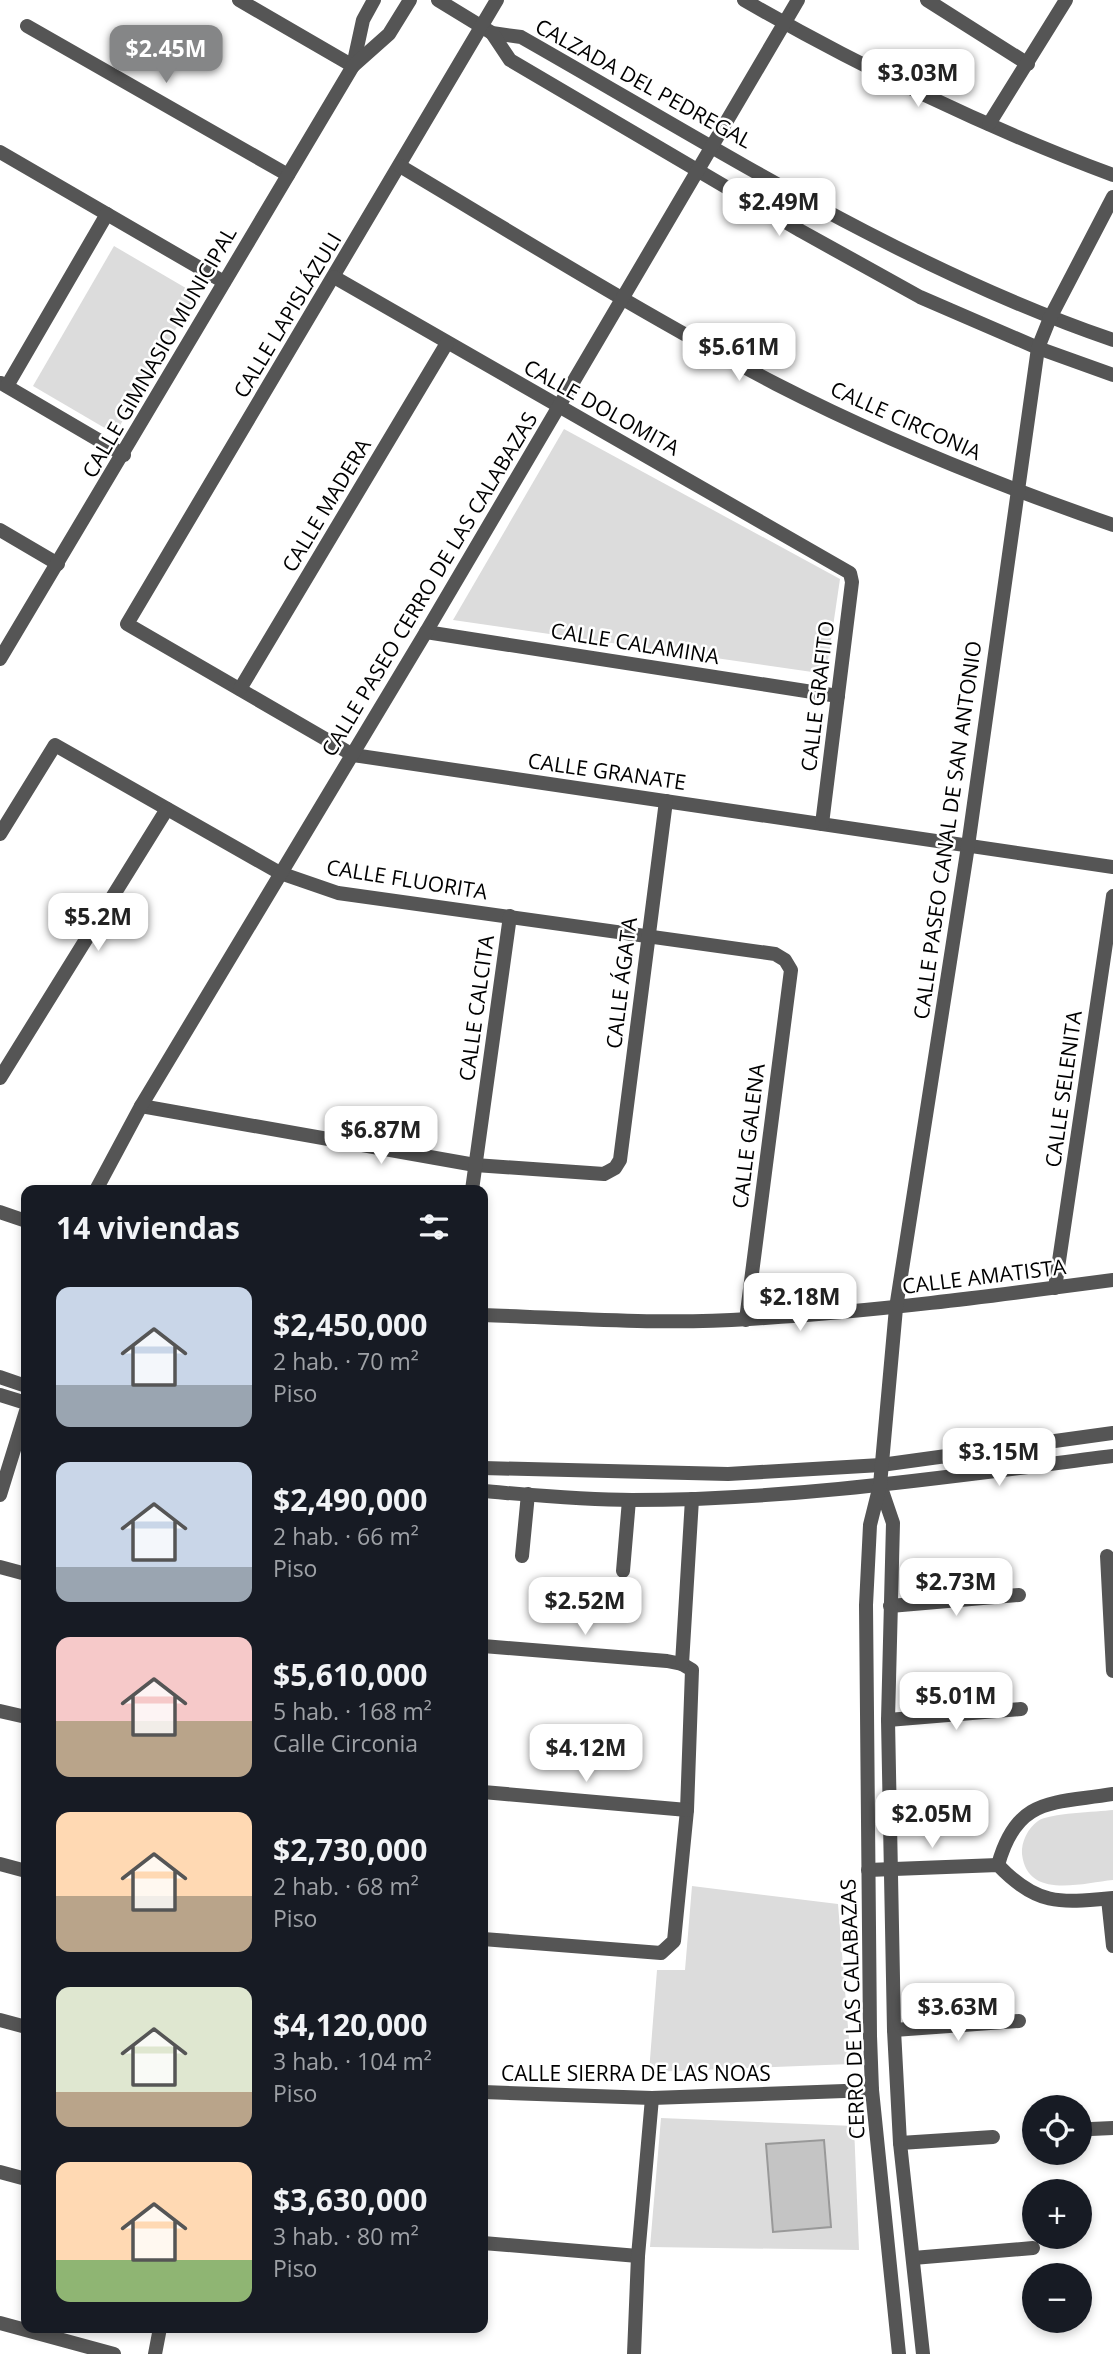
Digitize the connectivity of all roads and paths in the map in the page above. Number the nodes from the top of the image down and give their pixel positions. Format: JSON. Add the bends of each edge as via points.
{"nodes":[{"id":1,"x":239,"y":0,"type":"edge"},
{"id":2,"x":374,"y":0,"type":"edge"},
{"id":3,"x":410,"y":0,"type":"edge"},
{"id":4,"x":438,"y":0,"type":"edge"},
{"id":5,"x":497,"y":0,"type":"edge"},
{"id":6,"x":744,"y":0,"type":"edge"},
{"id":7,"x":798,"y":0,"type":"edge"},
{"id":8,"x":927,"y":0,"type":"edge"},
{"id":9,"x":1066,"y":0,"type":"edge"},
{"id":10,"x":784,"y":23,"type":"junction"},
{"id":11,"x":27,"y":26,"type":"dead end"},
{"id":12,"x":487,"y":29,"type":"junction"},
{"id":13,"x":1028,"y":64,"type":"junction"},
{"id":14,"x":353,"y":66,"type":"junction"},
{"id":15,"x":989,"y":124,"type":"junction"},
{"id":16,"x":712,"y":146,"type":"junction"},
{"id":17,"x":0,"y":152,"type":"edge"},
{"id":18,"x":400,"y":166,"type":"junction"},
{"id":19,"x":698,"y":170,"type":"junction"},
{"id":20,"x":288,"y":175,"type":"junction"},
{"id":21,"x":1113,"y":175,"type":"edge"},
{"id":22,"x":1113,"y":197,"type":"edge"},
{"id":23,"x":107,"y":215,"type":"junction"},
{"id":24,"x":334,"y":277,"type":"junction"},
{"id":25,"x":224,"y":282,"type":"junction"},
{"id":26,"x":622,"y":299,"type":"junction"},
{"id":27,"x":1050,"y":318,"type":"junction"},
{"id":28,"x":1113,"y":340,"type":"edge"},
{"id":29,"x":447,"y":343,"type":"junction"},
{"id":30,"x":1038,"y":348,"type":"junction"},
{"id":31,"x":1113,"y":374,"type":"edge"},
{"id":32,"x":3,"y":384,"type":"edge"},
{"id":33,"x":558,"y":407,"type":"junction"},
{"id":34,"x":124,"y":455,"type":"junction"},
{"id":35,"x":1016,"y":492,"type":"junction"},
{"id":36,"x":1113,"y":526,"type":"edge"},
{"id":37,"x":0,"y":530,"type":"edge"},
{"id":38,"x":58,"y":564,"type":"junction"},
{"id":39,"x":850,"y":573,"type":"joint"},
{"id":40,"x":127,"y":624,"type":"joint"},
{"id":41,"x":426,"y":632,"type":"junction"},
{"id":42,"x":0,"y":659,"type":"edge"},
{"id":43,"x":240,"y":689,"type":"junction"},
{"id":44,"x":838,"y":696,"type":"junction"},
{"id":45,"x":353,"y":755,"type":"junction"},
{"id":46,"x":666,"y":802,"type":"junction"},
{"id":47,"x":167,"y":808,"type":"junction"},
{"id":48,"x":822,"y":824,"type":"junction"},
{"id":49,"x":0,"y":834,"type":"edge"},
{"id":50,"x":968,"y":846,"type":"junction"},
{"id":51,"x":1113,"y":867,"type":"edge"},
{"id":52,"x":280,"y":873,"type":"junction"},
{"id":53,"x":1113,"y":896,"type":"edge"},
{"id":54,"x":510,"y":916,"type":"junction"},
{"id":55,"x":648,"y":937,"type":"junction"},
{"id":56,"x":785,"y":960,"type":"joint"},
{"id":57,"x":0,"y":1078,"type":"edge"},
{"id":58,"x":141,"y":1106,"type":"junction"},
{"id":59,"x":475,"y":1165,"type":"junction"},
{"id":60,"x":99,"y":1185,"type":"edge"},
{"id":61,"x":473,"y":1185,"type":"edge"},
{"id":62,"x":0,"y":1212,"type":"edge"},
{"id":63,"x":21,"y":1218,"type":"edge"},
{"id":64,"x":1113,"y":1280,"type":"edge"},
{"id":65,"x":1055,"y":1288,"type":"junction"},
{"id":66,"x":896,"y":1308,"type":"junction"},
{"id":67,"x":488,"y":1315,"type":"edge"},
{"id":68,"x":746,"y":1320,"type":"junction"},
{"id":69,"x":0,"y":1377,"type":"edge"},
{"id":70,"x":21,"y":1384,"type":"edge"},
{"id":71,"x":0,"y":1395,"type":"edge"},
{"id":72,"x":21,"y":1402,"type":"edge"},
{"id":73,"x":21,"y":1427,"type":"edge"},
{"id":74,"x":1113,"y":1433,"type":"edge"},
{"id":75,"x":1113,"y":1456,"type":"edge"},
{"id":76,"x":881,"y":1465,"type":"junction"},
{"id":77,"x":488,"y":1468,"type":"edge"},
{"id":78,"x":880,"y":1485,"type":"junction"},
{"id":79,"x":488,"y":1491,"type":"edge"},
{"id":80,"x":528,"y":1494,"type":"junction"},
{"id":81,"x":0,"y":1496,"type":"edge"},
{"id":82,"x":692,"y":1499,"type":"junction"},
{"id":83,"x":629,"y":1500,"type":"junction"},
{"id":84,"x":522,"y":1556,"type":"dead end"},
{"id":85,"x":1107,"y":1556,"type":"dead end"},
{"id":86,"x":0,"y":1567,"type":"edge"},
{"id":87,"x":623,"y":1571,"type":"dead end"},
{"id":88,"x":21,"y":1573,"type":"edge"},
{"id":89,"x":1019,"y":1595,"type":"dead end"},
{"id":90,"x":890,"y":1606,"type":"junction"},
{"id":91,"x":488,"y":1646,"type":"edge"},
{"id":92,"x":682,"y":1664,"type":"junction"},
{"id":93,"x":1113,"y":1671,"type":"edge"},
{"id":94,"x":1021,"y":1709,"type":"dead end"},
{"id":95,"x":0,"y":1711,"type":"edge"},
{"id":96,"x":21,"y":1716,"type":"edge"},
{"id":97,"x":888,"y":1720,"type":"junction"},
{"id":98,"x":488,"y":1792,"type":"edge"},
{"id":99,"x":1113,"y":1794,"type":"edge"},
{"id":100,"x":687,"y":1810,"type":"junction"},
{"id":101,"x":0,"y":1864,"type":"edge"},
{"id":102,"x":998,"y":1865,"type":"junction"},
{"id":103,"x":890,"y":1869,"type":"junction"},
{"id":104,"x":21,"y":1870,"type":"edge"},
{"id":105,"x":868,"y":1870,"type":"junction"},
{"id":106,"x":1110,"y":1898,"type":"edge"},
{"id":107,"x":488,"y":1939,"type":"edge"},
{"id":108,"x":1113,"y":1946,"type":"edge"},
{"id":109,"x":0,"y":2020,"type":"edge"},
{"id":110,"x":1019,"y":2021,"type":"dead end"},
{"id":111,"x":21,"y":2026,"type":"edge"},
{"id":112,"x":894,"y":2030,"type":"junction"},
{"id":113,"x":872,"y":2090,"type":"junction"},
{"id":114,"x":488,"y":2092,"type":"edge"},
{"id":115,"x":652,"y":2098,"type":"junction"},
{"id":116,"x":1113,"y":2128,"type":"edge"},
{"id":117,"x":1092,"y":2129,"type":"edge"},
{"id":118,"x":993,"y":2137,"type":"dead end"},
{"id":119,"x":900,"y":2143,"type":"junction"},
{"id":120,"x":0,"y":2172,"type":"edge"},
{"id":121,"x":21,"y":2178,"type":"edge"},
{"id":122,"x":488,"y":2243,"type":"edge"},
{"id":123,"x":1022,"y":2249,"type":"edge"},
{"id":124,"x":638,"y":2256,"type":"junction"},
{"id":125,"x":913,"y":2258,"type":"junction"},
{"id":126,"x":0,"y":2323,"type":"edge"},
{"id":127,"x":21,"y":2329,"type":"edge"},
{"id":128,"x":37,"y":2333,"type":"edge"},
{"id":129,"x":159,"y":2333,"type":"edge"},
{"id":130,"x":114,"y":2354,"type":"edge"},
{"id":131,"x":155,"y":2354,"type":"edge"},
{"id":132,"x":634,"y":2354,"type":"edge"},
{"id":133,"x":899,"y":2354,"type":"edge"},
{"id":134,"x":923,"y":2354,"type":"edge"}],
"edges":[{"from":1,"to":14,"type":"street"},
{"from":2,"to":14,"type":"street","name":"CALLE GIMNASIO MUNICIPAL","via":[[363,20]]},
{"from":3,"to":14,"type":"street","name":"CALLE GIMNASIO MUNICIPAL","via":[[388,34]]},
{"from":4,"to":12,"type":"street","name":"CALZADA DEL PEDREGAL"},
{"from":5,"to":12,"type":"street","name":"CALLE LAPISLÁZULI"},
{"from":6,"to":10,"type":"street"},
{"from":7,"to":10,"type":"street","name":"CALLE PASEO CERRO DE LAS CALABAZAS"},
{"from":8,"to":13,"type":"street"},
{"from":9,"to":13,"type":"street"},
{"from":10,"to":15,"type":"street"},
{"from":10,"to":16,"type":"street","name":"CALLE PASEO CERRO DE LAS CALABAZAS"},
{"from":11,"to":20,"type":"street"},
{"from":12,"to":16,"type":"street","name":"CALZADA DEL PEDREGAL","via":[[520,37]]},
{"from":12,"to":18,"type":"street","name":"CALLE LAPISLÁZULI"},
{"from":12,"to":19,"type":"street","name":"CALZADA DEL PEDREGAL","via":[[510,60]]},
{"from":13,"to":15,"type":"street"},
{"from":14,"to":20,"type":"street","name":"CALLE GIMNASIO MUNICIPAL"},
{"from":15,"to":21,"type":"street"},
{"from":16,"to":19,"type":"street","name":"CALLE PASEO CERRO DE LAS CALABAZAS"},
{"from":16,"to":27,"type":"street","name":"CALZADA DEL PEDREGAL","via":[[974,286]]},
{"from":17,"to":23,"type":"street"},
{"from":18,"to":24,"type":"street","name":"CALLE LAPISLÁZULI"},
{"from":18,"to":26,"type":"street","name":"CALLE CIRCONIA"},
{"from":19,"to":26,"type":"street","name":"CALLE PASEO CERRO DE LAS CALABAZAS"},
{"from":19,"to":30,"type":"street","name":"CALZADA DEL PEDREGAL","via":[[920,297]]},
{"from":20,"to":25,"type":"street","name":"CALLE GIMNASIO MUNICIPAL"},
{"from":22,"to":27,"type":"street","name":"CALLE PASEO CANAL DE SAN ANTONIO"},
{"from":23,"to":25,"type":"street"},
{"from":23,"to":32,"type":"street"},
{"from":24,"to":29,"type":"street","name":"CALLE DOLOMITA"},
{"from":24,"to":40,"type":"street","name":"CALLE LAPISLÁZULI"},
{"from":25,"to":34,"type":"street","name":"CALLE GIMNASIO MUNICIPAL"},
{"from":26,"to":33,"type":"street","name":"CALLE PASEO CERRO DE LAS CALABAZAS"},
{"from":26,"to":35,"type":"street","name":"CALLE CIRCONIA","via":[[776,384]]},
{"from":27,"to":28,"type":"street","name":"CALZADA DEL PEDREGAL"},
{"from":27,"to":30,"type":"street","name":"CALLE PASEO CANAL DE SAN ANTONIO"},
{"from":29,"to":33,"type":"street","name":"CALLE DOLOMITA"},
{"from":29,"to":43,"type":"street","name":"CALLE MADERA"},
{"from":30,"to":31,"type":"street","name":"CALZADA DEL PEDREGAL"},
{"from":30,"to":35,"type":"street","name":"CALLE PASEO CANAL DE SAN ANTONIO"},
{"from":32,"to":34,"type":"street"},
{"from":33,"to":39,"type":"street","name":"CALLE DOLOMITA"},
{"from":33,"to":41,"type":"street","name":"CALLE PASEO CERRO DE LAS CALABAZAS"},
{"from":34,"to":38,"type":"street","name":"CALLE GIMNASIO MUNICIPAL"},
{"from":35,"to":36,"type":"street","name":"CALLE CIRCONIA"},
{"from":35,"to":50,"type":"street","name":"CALLE PASEO CANAL DE SAN ANTONIO"},
{"from":37,"to":38,"type":"street"},
{"from":38,"to":42,"type":"street","name":"CALLE GIMNASIO MUNICIPAL"},
{"from":39,"to":44,"type":"street","name":"CALLE GRAFITO"},
{"from":40,"to":43,"type":"street","name":"CALLE GRANATE"},
{"from":41,"to":44,"type":"street","name":"CALLE CALAMINA"},
{"from":41,"to":45,"type":"street","name":"CALLE PASEO CERRO DE LAS CALABAZAS"},
{"from":43,"to":45,"type":"street","name":"CALLE GRANATE"},
{"from":44,"to":48,"type":"street","name":"CALLE GRAFITO"},
{"from":45,"to":46,"type":"street","name":"CALLE GRANATE"},
{"from":45,"to":52,"type":"street","name":"CALLE PASEO CERRO DE LAS CALABAZAS"},
{"from":46,"to":48,"type":"street","name":"CALLE GRANATE"},
{"from":46,"to":55,"type":"street","name":"CALLE ÁGATA"},
{"from":47,"to":49,"type":"street","name":"CALLE FLUORITA","via":[[55,745]]},
{"from":47,"to":52,"type":"street","name":"CALLE FLUORITA"},
{"from":47,"to":57,"type":"street"},
{"from":48,"to":50,"type":"street","name":"CALLE GRANATE"},
{"from":50,"to":51,"type":"street","name":"CALLE GRANATE"},
{"from":50,"to":66,"type":"street","name":"CALLE PASEO CANAL DE SAN ANTONIO"},
{"from":52,"to":54,"type":"street","name":"CALLE FLUORITA","via":[[338,893]]},
{"from":52,"to":58,"type":"street","name":"CALLE PASEO CERRO DE LAS CALABAZAS"},
{"from":53,"to":65,"type":"street","name":"CALLE SELENITA"},
{"from":54,"to":55,"type":"street","name":"CALLE FLUORITA"},
{"from":54,"to":59,"type":"street","name":"CALLE CALCITA"},
{"from":55,"to":56,"type":"street","name":"CALLE FLUORITA","via":[[775,954]]},
{"from":55,"to":59,"type":"street","name":"CALLE ÁGATA","via":[[620,1160],[615,1168],[604,1174]]},
{"from":56,"to":68,"type":"street","name":"CALLE GALENA","via":[[791,970]]},
{"from":58,"to":59,"type":"street"},
{"from":58,"to":60,"type":"street","name":"CALLE PASEO CERRO DE LAS CALABAZAS"},
{"from":59,"to":61,"type":"street","name":"CALLE CALCITA"},
{"from":62,"to":63,"type":"street"},
{"from":64,"to":65,"type":"street","name":"CALLE AMATISTA"},
{"from":65,"to":66,"type":"street","name":"CALLE AMATISTA"},
{"from":66,"to":68,"type":"street","name":"CALLE AMATISTA"},
{"from":66,"to":76,"type":"street","name":"CALLE PASEO CANAL DE SAN ANTONIO"},
{"from":67,"to":68,"type":"street","name":"CALLE AMATISTA"},
{"from":69,"to":70,"type":"street"},
{"from":71,"to":72,"type":"street"},
{"from":73,"to":81,"type":"street"},
{"from":74,"to":76,"type":"street"},
{"from":75,"to":78,"type":"street"},
{"from":76,"to":77,"type":"street","via":[[728,1474]]},
{"from":76,"to":78,"type":"street","name":"CALLE PASEO CANAL DE SAN ANTONIO"},
{"from":78,"to":82,"type":"street"},
{"from":78,"to":90,"type":"street","name":"CERRO DE LAS CALABAZAS","via":[[893,1523]]},
{"from":78,"to":105,"type":"street","name":"CERRO DE LAS CALABAZAS","via":[[870,1525],[866,1605]]},
{"from":79,"to":80,"type":"street"},
{"from":80,"to":83,"type":"street"},
{"from":80,"to":84,"type":"street"},
{"from":82,"to":83,"type":"street"},
{"from":82,"to":92,"type":"street"},
{"from":83,"to":87,"type":"street"},
{"from":85,"to":93,"type":"street"},
{"from":86,"to":88,"type":"street"},
{"from":89,"to":90,"type":"street"},
{"from":90,"to":97,"type":"street","name":"CERRO DE LAS CALABAZAS"},
{"from":91,"to":92,"type":"street"},
{"from":92,"to":100,"type":"street","via":[[692,1670]]},
{"from":94,"to":97,"type":"street"},
{"from":95,"to":96,"type":"street"},
{"from":97,"to":103,"type":"street","name":"CERRO DE LAS CALABAZAS"},
{"from":98,"to":100,"type":"street"},
{"from":99,"to":102,"type":"street","via":[[1036,1806],[1011,1832]]},
{"from":100,"to":107,"type":"street","via":[[674,1941],[668,1949],[661,1953]]},
{"from":101,"to":104,"type":"street"},
{"from":102,"to":103,"type":"street"},
{"from":102,"to":106,"type":"street","via":[[1024,1888],[1063,1903]]},
{"from":103,"to":105,"type":"street"},
{"from":103,"to":112,"type":"street","name":"CERRO DE LAS CALABAZAS"},
{"from":105,"to":113,"type":"street","name":"CERRO DE LAS CALABAZAS"},
{"from":106,"to":108,"type":"street"},
{"from":109,"to":111,"type":"street"},
{"from":110,"to":112,"type":"street"},
{"from":112,"to":119,"type":"street","name":"CERRO DE LAS CALABAZAS"},
{"from":113,"to":115,"type":"street","name":"CALLE SIERRA DE LAS NOAS"},
{"from":113,"to":133,"type":"street","name":"CERRO DE LAS CALABAZAS"},
{"from":114,"to":115,"type":"street","name":"CALLE SIERRA DE LAS NOAS"},
{"from":115,"to":124,"type":"street"},
{"from":116,"to":117,"type":"street"},
{"from":118,"to":119,"type":"street"},
{"from":119,"to":125,"type":"street","name":"CERRO DE LAS CALABAZAS"},
{"from":120,"to":121,"type":"street"},
{"from":122,"to":124,"type":"street"},
{"from":123,"to":125,"type":"street"},
{"from":124,"to":132,"type":"street"},
{"from":125,"to":134,"type":"street","name":"CERRO DE LAS CALABAZAS"},
{"from":126,"to":127,"type":"street"},
{"from":128,"to":130,"type":"street"},
{"from":129,"to":131,"type":"street"}]}
